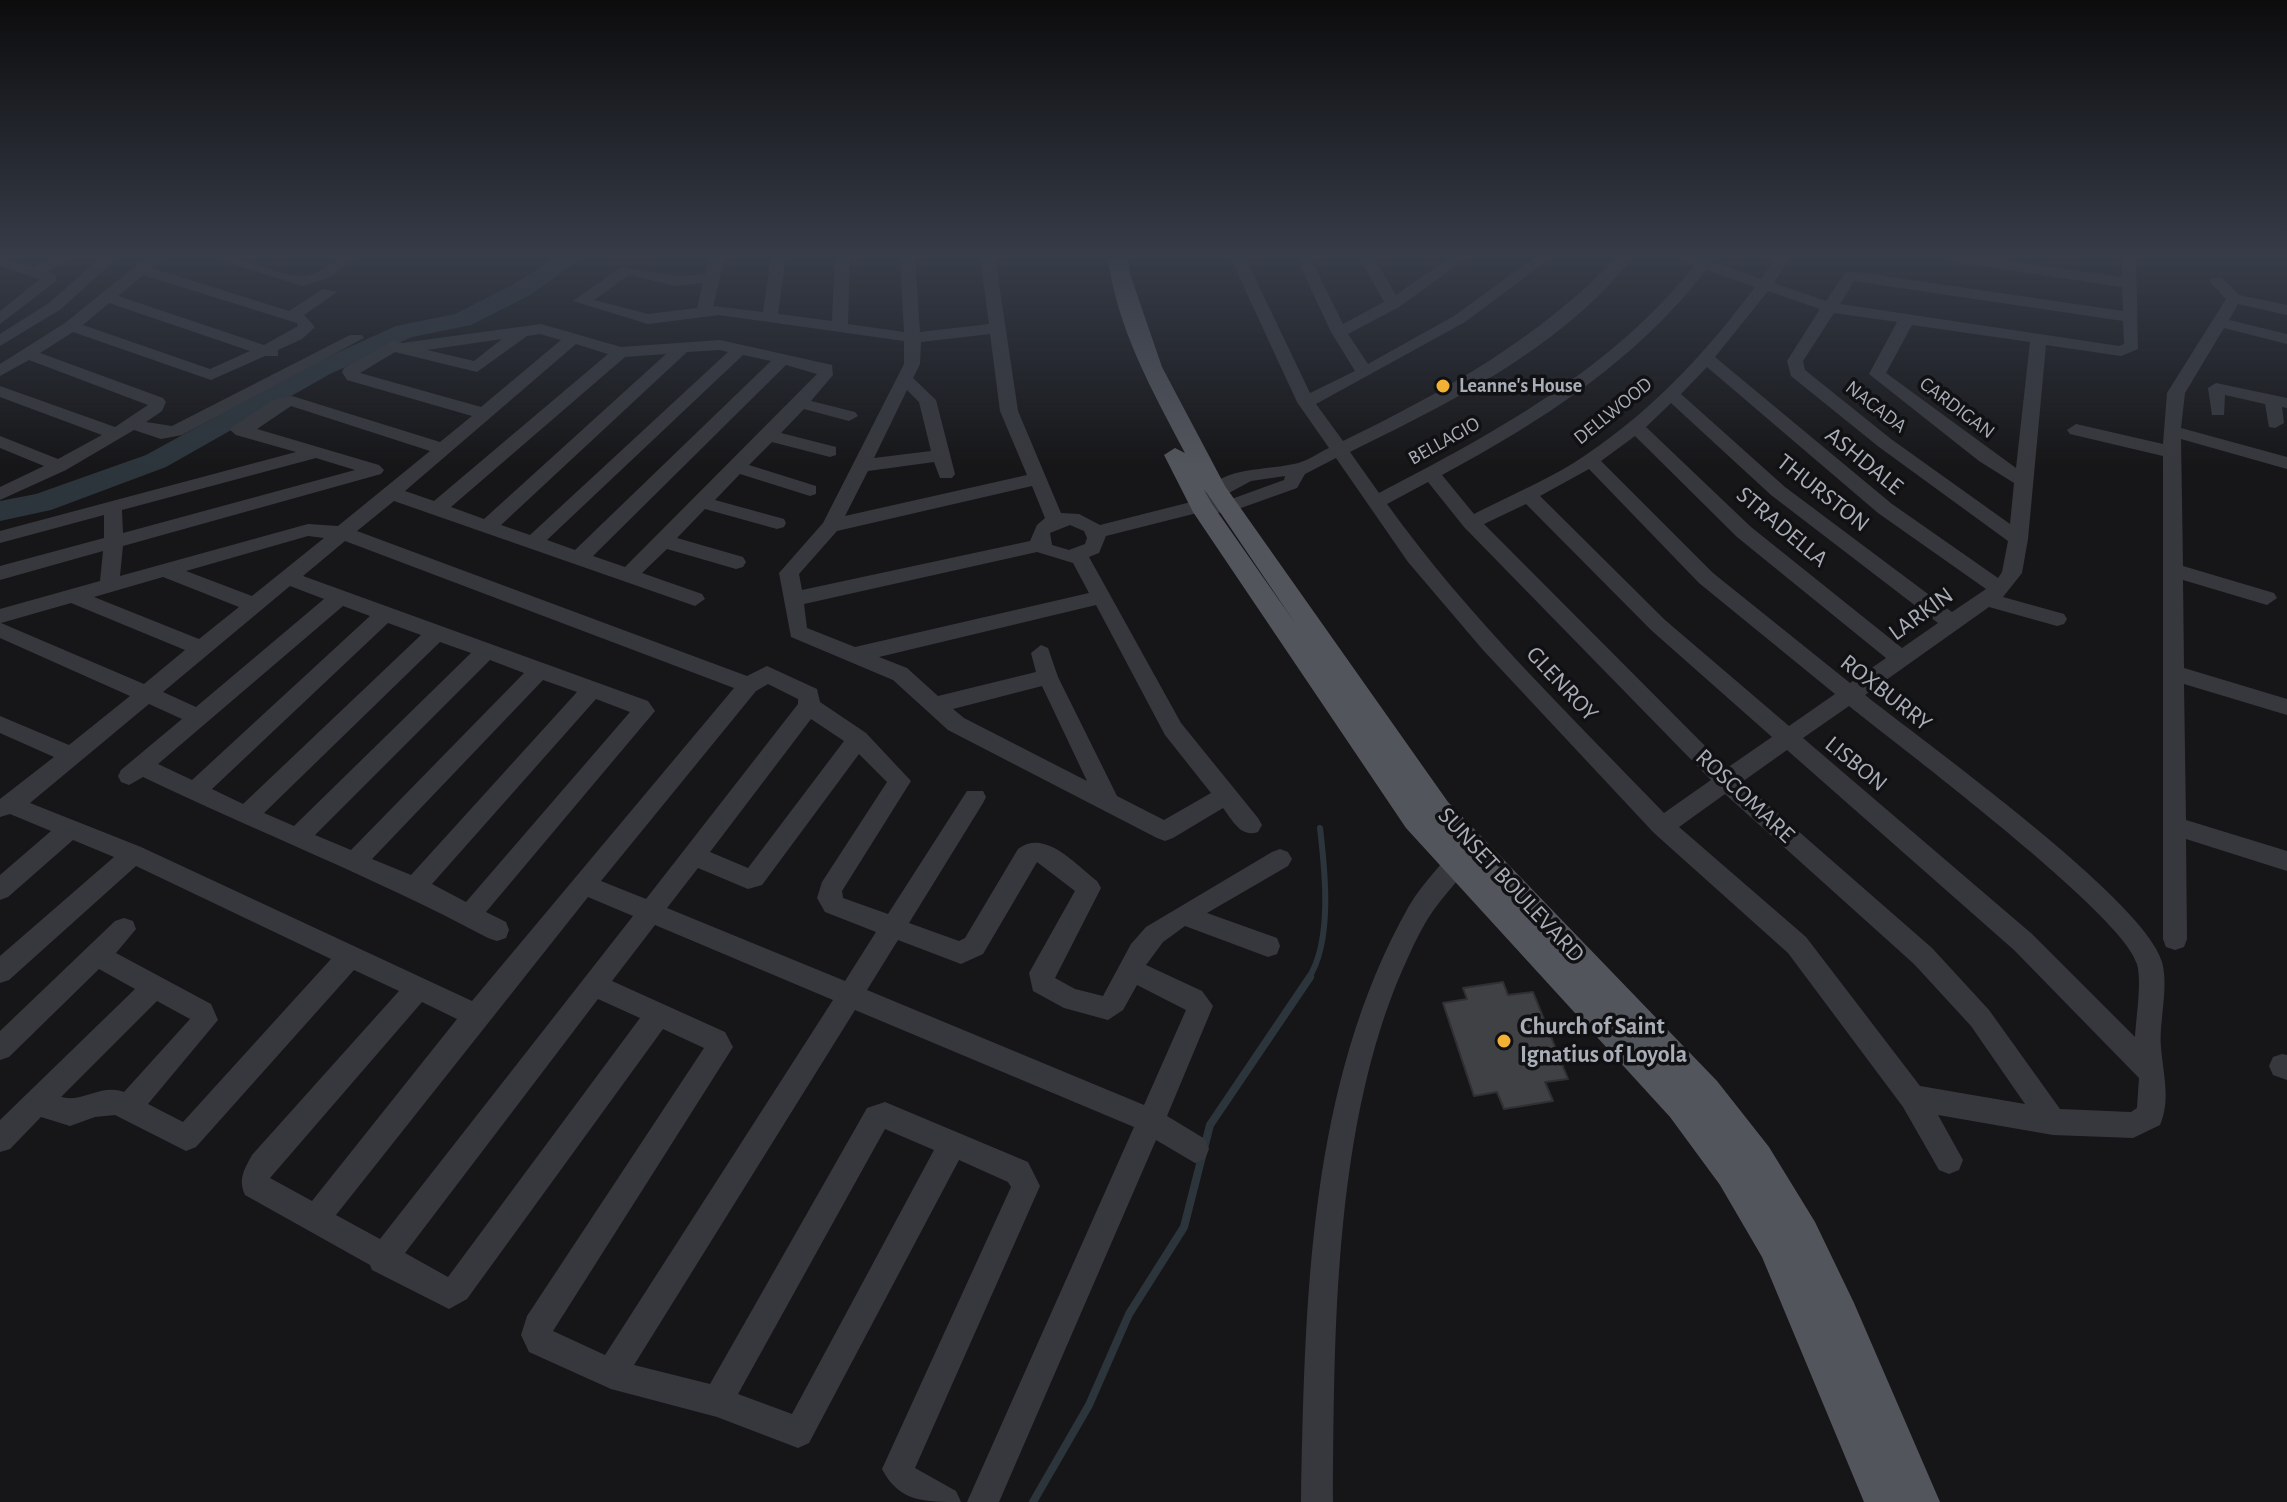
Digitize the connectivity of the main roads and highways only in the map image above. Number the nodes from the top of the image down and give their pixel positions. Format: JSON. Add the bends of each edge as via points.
{"nodes":[{"id":1,"x":1119,"y":327,"type":"edge"},
{"id":2,"x":1139,"y":327,"type":"edge"},
{"id":3,"x":1214,"y":500,"type":"junction"},
{"id":4,"x":1464,"y":854,"type":"junction"},
{"id":5,"x":1885,"y":1502,"type":"edge"},
{"id":6,"x":1919,"y":1502,"type":"edge"}],
"edges":[{"from":1,"to":3,"type":"main road","name":"SUNSET BOULEVARD","via":[[1132,371]]},
{"from":2,"to":3,"type":"main road","name":"SUNSET BOULEVARD","via":[[1151,367]]},
{"from":3,"to":4,"type":"main road","name":"SUNSET BOULEVARD","via":[[1416,820]]},
{"from":4,"to":5,"type":"main road","name":"SUNSET BOULEVARD","via":[[1682,1105],[1733,1172],[1781,1257]]},
{"from":4,"to":6,"type":"main road","name":"SUNSET BOULEVARD","via":[[1705,1093],[1757,1159],[1841,1316]]}]}
